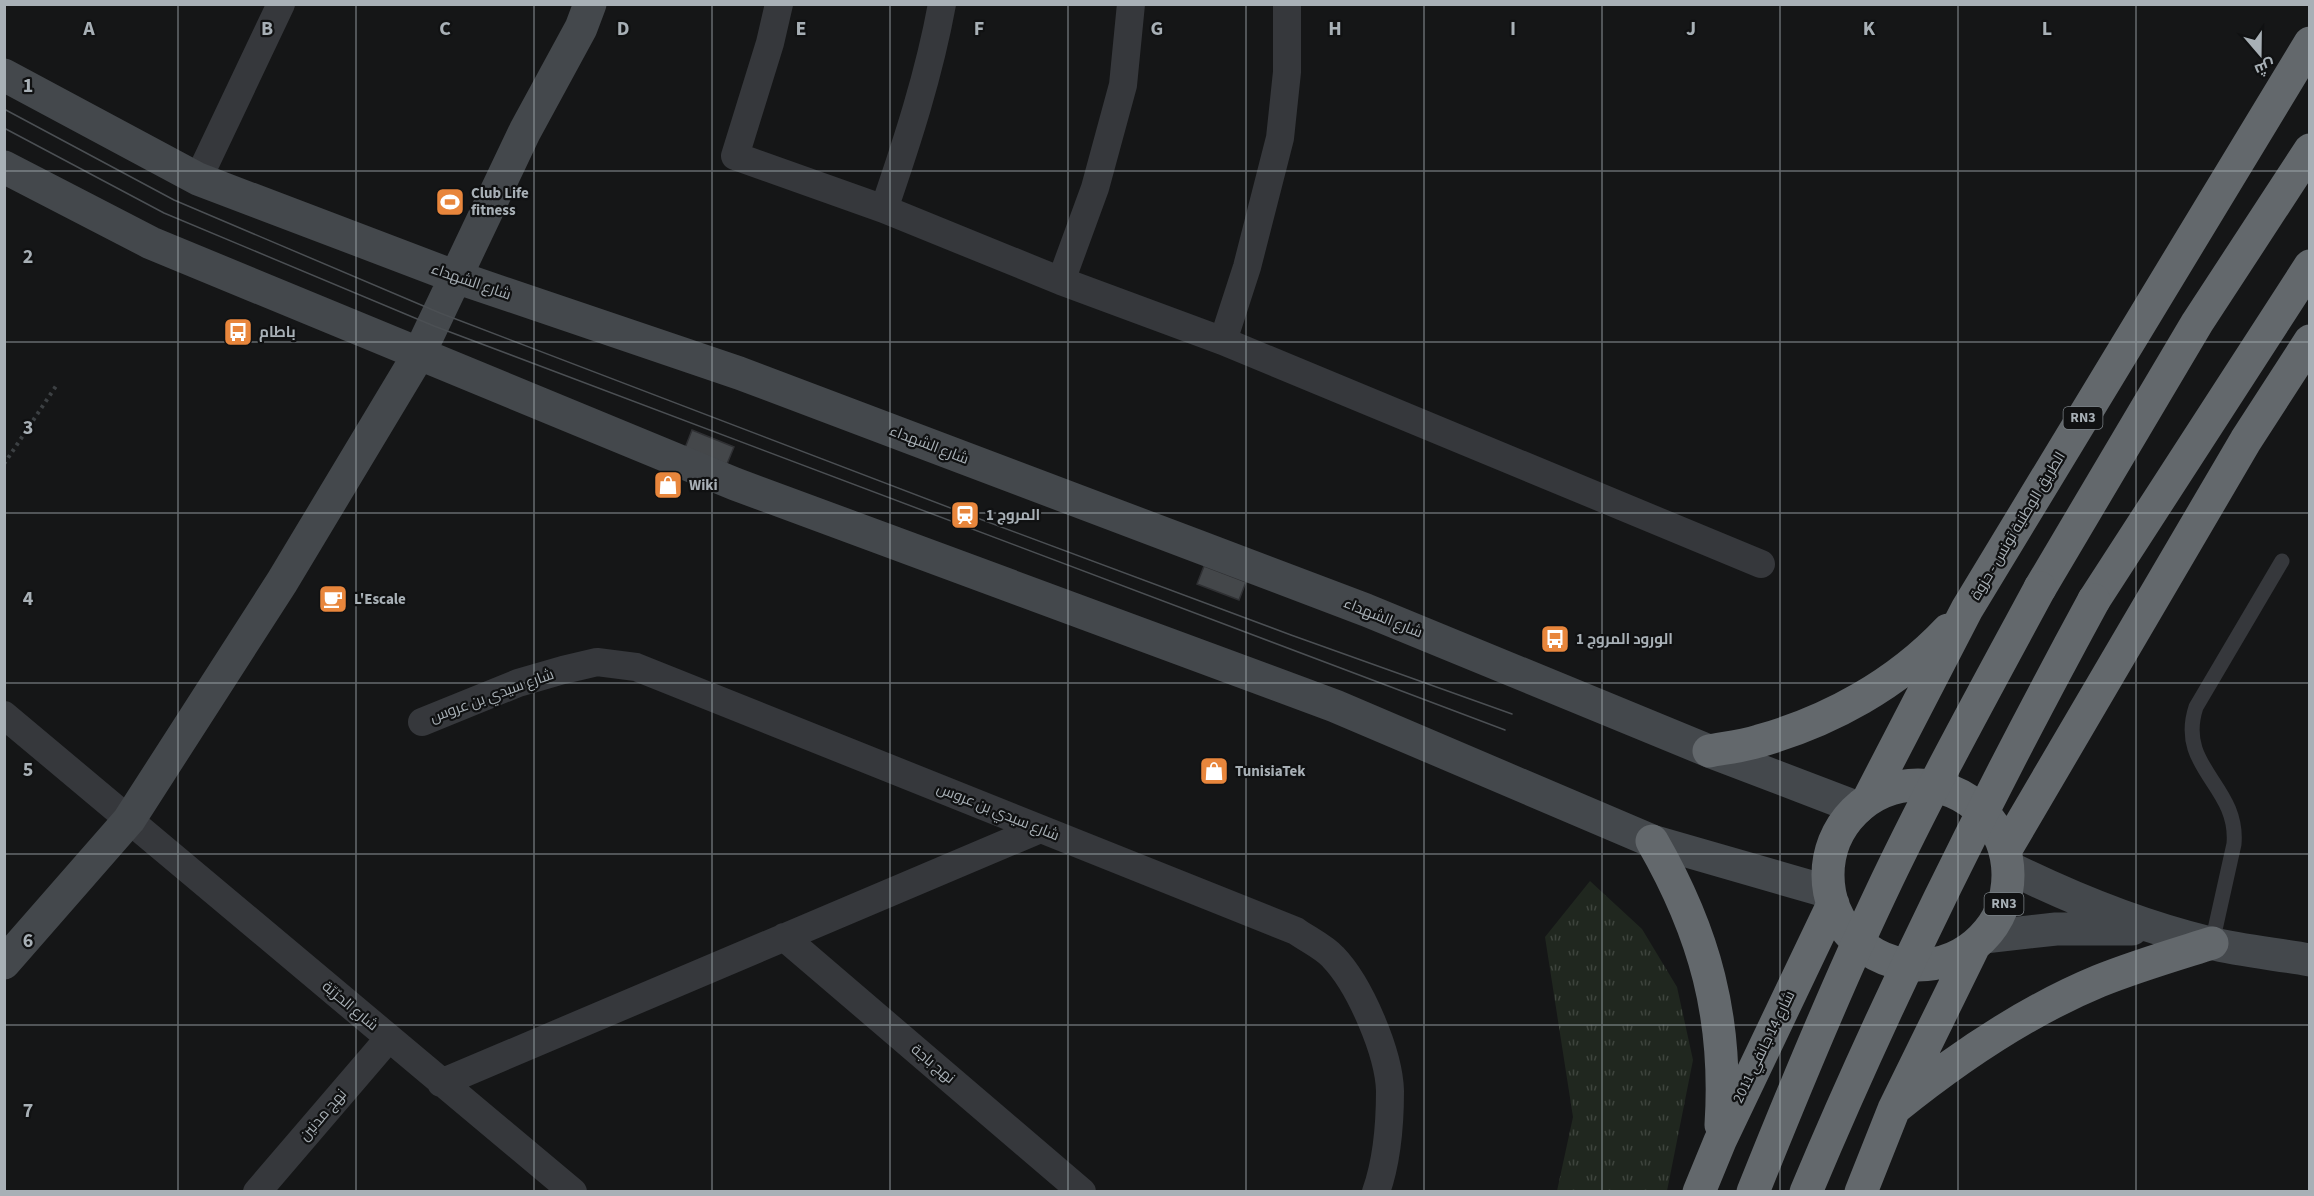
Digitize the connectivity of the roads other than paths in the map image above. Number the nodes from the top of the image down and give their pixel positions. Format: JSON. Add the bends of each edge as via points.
{"nodes":[{"id":1,"x":281,"y":4,"type":"edge"},
{"id":2,"x":590,"y":4,"type":"edge"},
{"id":3,"x":779,"y":4,"type":"edge"},
{"id":4,"x":942,"y":4,"type":"edge"},
{"id":5,"x":1131,"y":4,"type":"edge"},
{"id":6,"x":1287,"y":4,"type":"edge"},
{"id":7,"x":2310,"y":43,"type":"edge"},
{"id":8,"x":4,"y":75,"type":"edge"},
{"id":9,"x":2310,"y":150,"type":"edge"},
{"id":10,"x":4,"y":167,"type":"edge"},
{"id":11,"x":198,"y":179,"type":"junction"},
{"id":12,"x":884,"y":209,"type":"junction"},
{"id":13,"x":2310,"y":266,"type":"edge"},
{"id":14,"x":456,"y":277,"type":"junction"},
{"id":15,"x":1061,"y":281,"type":"junction"},
{"id":16,"x":1223,"y":340,"type":"junction"},
{"id":17,"x":2310,"y":341,"type":"edge"},
{"id":18,"x":419,"y":354,"type":"junction"},
{"id":19,"x":2282,"y":561,"type":"dead end"},
{"id":20,"x":1761,"y":564,"type":"dead end"},
{"id":21,"x":1967,"y":609,"type":"junction"},
{"id":22,"x":4,"y":715,"type":"edge"},
{"id":23,"x":422,"y":722,"type":"dead end"},
{"id":24,"x":1709,"y":751,"type":"junction"},
{"id":25,"x":1863,"y":804,"type":"junction"},
{"id":26,"x":129,"y":820,"type":"junction"},
{"id":27,"x":1040,"y":829,"type":"junction"},
{"id":28,"x":1652,"y":840,"type":"junction"},
{"id":29,"x":2007,"y":859,"type":"junction"},
{"id":30,"x":1831,"y":898,"type":"junction"},
{"id":31,"x":2164,"y":930,"type":"junction"},
{"id":32,"x":784,"y":938,"type":"junction"},
{"id":33,"x":1979,"y":941,"type":"junction"},
{"id":34,"x":2212,"y":943,"type":"junction"},
{"id":35,"x":2310,"y":960,"type":"edge"},
{"id":36,"x":4,"y":963,"type":"edge"},
{"id":37,"x":389,"y":1038,"type":"junction"},
{"id":38,"x":441,"y":1083,"type":"junction"},
{"id":39,"x":1894,"y":1109,"type":"junction"},
{"id":40,"x":1720,"y":1141,"type":"junction"},
{"id":41,"x":257,"y":1191,"type":"edge"},
{"id":42,"x":573,"y":1191,"type":"edge"},
{"id":43,"x":1082,"y":1191,"type":"edge"},
{"id":44,"x":1376,"y":1191,"type":"edge"},
{"id":45,"x":1699,"y":1191,"type":"edge"},
{"id":46,"x":1753,"y":1191,"type":"edge"},
{"id":47,"x":1806,"y":1191,"type":"edge"},
{"id":48,"x":1861,"y":1191,"type":"edge"}],
"edges":[{"from":1,"to":11,"type":"street"},
{"from":2,"to":14,"type":"main road"},
{"from":3,"to":12,"type":"street","via":[[735,156]]},
{"from":4,"to":12,"type":"street","via":[[933,54]]},
{"from":5,"to":15,"type":"street","via":[[1124,85],[1095,188]]},
{"from":6,"to":16,"type":"street","via":[[1287,72],[1280,138],[1247,267]]},
{"from":7,"to":21,"type":"highway","name":"الطريق الوطنية تونس - حزوة","number":"RN3"},
{"from":8,"to":11,"type":"main road","name":"شارع الشهداء"},
{"from":9,"to":46,"type":"highway","bridge":true,"via":[[2197,323],[2040,588],[1957,740],[1880,894],[1809,1052]]},
{"from":10,"to":18,"type":"main road","via":[[151,243]]},
{"from":11,"to":14,"type":"main road","name":"شارع الشهداء"},
{"from":12,"to":15,"type":"street"},
{"from":13,"to":47,"type":"highway","bridge":true,"via":[[2094,600],[2025,725],[1898,982]]},
{"from":14,"to":18,"type":"main road"},
{"from":14,"to":24,"type":"main road","name":"شارع الشهداء","via":[[739,373],[1366,610]]},
{"from":15,"to":16,"type":"street"},
{"from":16,"to":20,"type":"street"},
{"from":17,"to":29,"type":"highway","number":"RN3","via":[[2246,440]]},
{"from":18,"to":26,"type":"main road","via":[[282,582]]},
{"from":18,"to":28,"type":"main road","via":[[735,484],[1335,706]]},
{"from":19,"to":34,"type":"lane","via":[[2192,719],[2190,732],[2196,753],[2227,802],[2236,830]]},
{"from":21,"to":24,"type":"highway","via":[[1933,646],[1894,678],[1851,704],[1758,742]]},
{"from":21,"to":25,"type":"highway","name":"الطريق الوطنية تونس - حزوة","number":"RN3"},
{"from":22,"to":26,"type":"street","name":"شارع الحرّيّة"},
{"from":23,"to":27,"type":"street","name":"شارع سيدي بن عروس","via":[[518,683],[563,670],[597,662],[636,667]]},
{"from":24,"to":25,"type":"main road","name":"شارع الشهداء"},
{"from":25,"to":29,"type":"highway","name":"الطريق الوطنية تونس - حزوة","number":"RN3","via":[[1890,789],[1914,785],[1938,787],[1961,795],[1981,810],[1996,829]]},
{"from":25,"to":30,"type":"highway","name":"الطريق الوطنية تونس - حزوة","number":"RN3","via":[[1843,825],[1832,846],[1828,869]]},
{"from":26,"to":36,"type":"main road"},
{"from":26,"to":37,"type":"street","name":"شارع الحرّيّة"},
{"from":27,"to":32,"type":"street"},
{"from":27,"to":44,"type":"street","name":"شارع سيدي بن عروس","via":[[1296,931],[1333,957],[1359,994],[1376,1033],[1390,1089],[1387,1136]]},
{"from":28,"to":30,"type":"main road"},
{"from":28,"to":40,"type":"highway","via":[[1692,921],[1716,1007],[1723,1096]]},
{"from":29,"to":31,"type":"main road","via":[[2085,903]]},
{"from":29,"to":33,"type":"highway","number":"RN3","via":[[2004,904]]},
{"from":30,"to":33,"type":"highway","name":"الطريق الوطنية تونس - حزوة","number":"RN3","via":[[1843,926],[1860,944],[1881,957],[1904,964],[1929,965],[1952,958]]},
{"from":30,"to":40,"type":"highway","name":"شارع 14 جانفي 2011","number":"RN3"},
{"from":31,"to":33,"type":"main road","via":[[2056,929]]},
{"from":31,"to":34,"type":"main road"},
{"from":32,"to":38,"type":"street"},
{"from":32,"to":43,"type":"street","name":"نهج باجة"},
{"from":33,"to":39,"type":"highway","number":"RN3"},
{"from":34,"to":35,"type":"main road"},
{"from":34,"to":39,"type":"highway","via":[[2154,960],[2043,1008],[1941,1071]]},
{"from":37,"to":38,"type":"street","name":"شارع الحرّيّة"},
{"from":37,"to":41,"type":"street","name":"نهج مدنين"},
{"from":38,"to":42,"type":"street","name":"شارع الحرّيّة"},
{"from":39,"to":48,"type":"highway","number":"RN3"},
{"from":40,"to":45,"type":"highway","name":"شارع 14 جانفي 2011","number":"RN3"}]}
